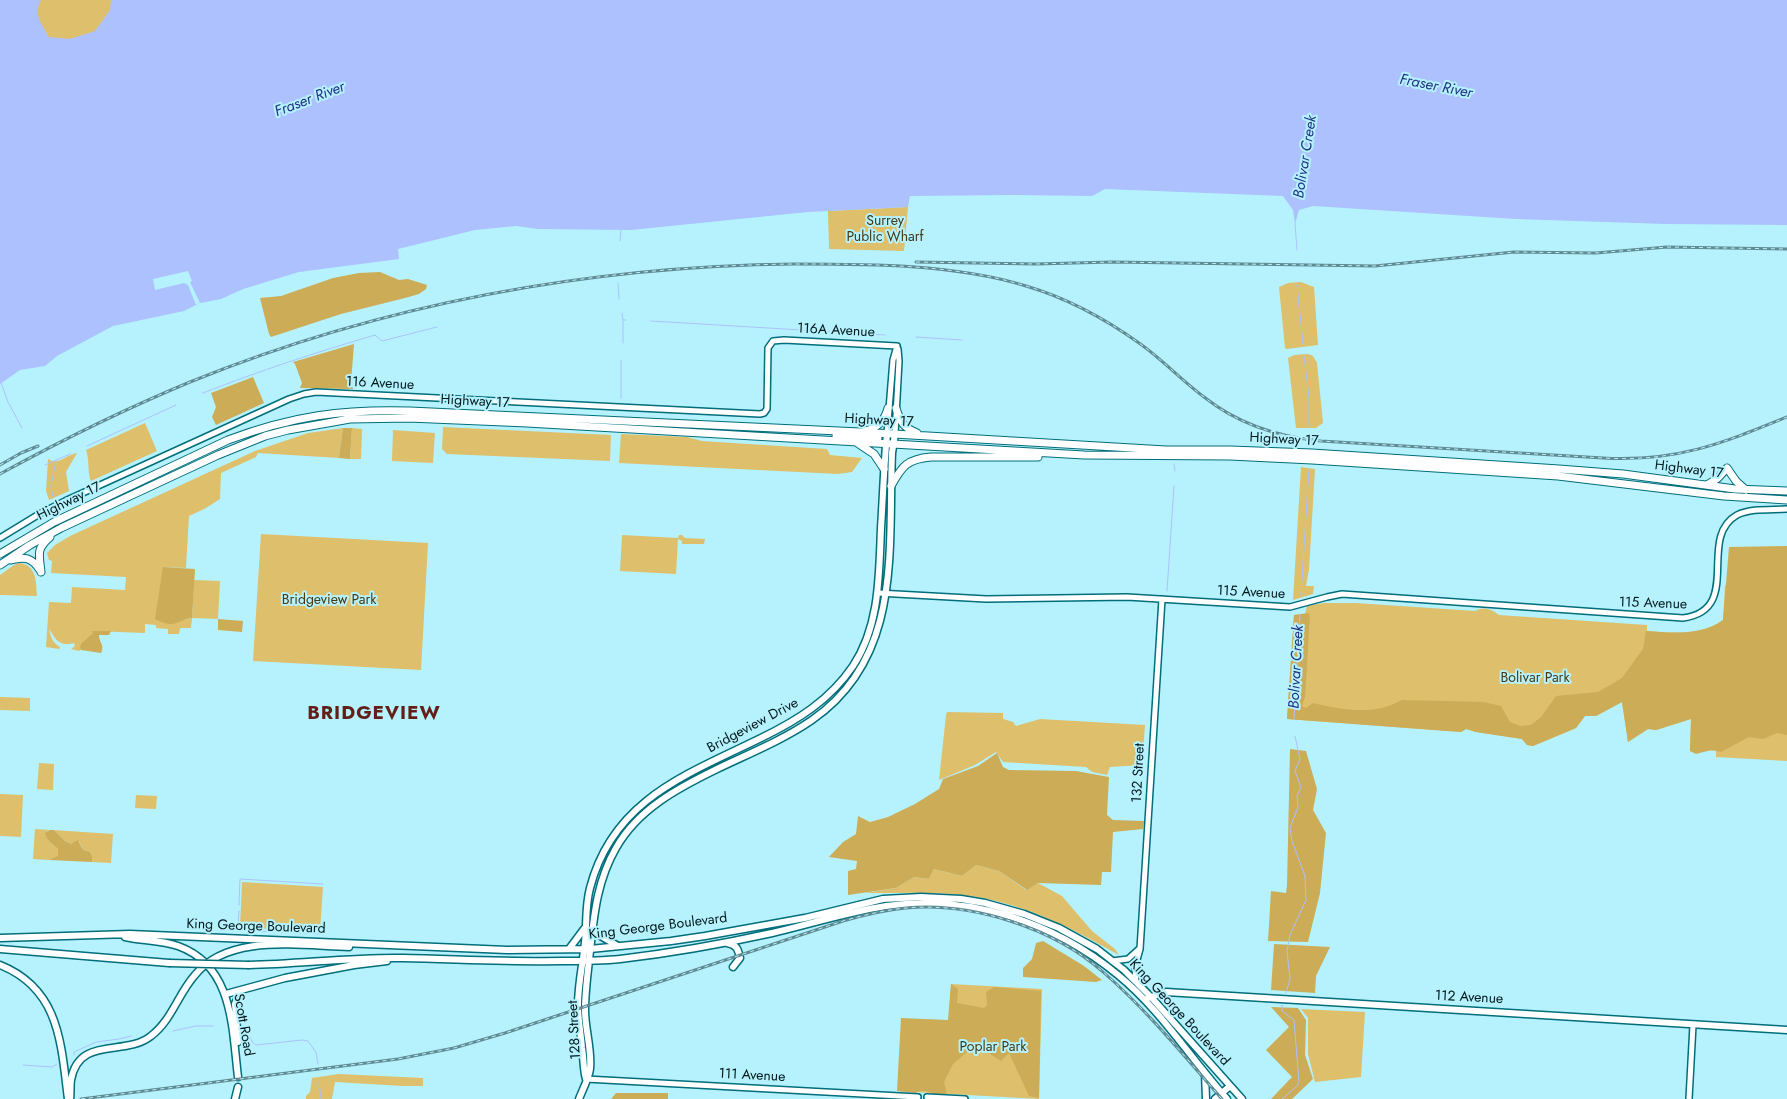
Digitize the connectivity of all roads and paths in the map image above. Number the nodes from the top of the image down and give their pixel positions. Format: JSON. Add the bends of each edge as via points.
{"nodes":[{"id":1,"x":892,"y":408,"type":"junction"},
{"id":2,"x":764,"y":413,"type":"joint"},
{"id":3,"x":860,"y":432,"type":"junction"},
{"id":4,"x":895,"y":434,"type":"junction"},
{"id":5,"x":756,"y":436,"type":"junction"},
{"id":6,"x":922,"y":436,"type":"junction"},
{"id":7,"x":888,"y":440,"type":"junction"},
{"id":8,"x":856,"y":442,"type":"junction"},
{"id":9,"x":1084,"y":455,"type":"junction"},
{"id":10,"x":884,"y":469,"type":"junction"},
{"id":11,"x":1706,"y":485,"type":"junction"},
{"id":12,"x":891,"y":486,"type":"junction"},
{"id":13,"x":1746,"y":490,"type":"junction"},
{"id":14,"x":1787,"y":491,"type":"edge"},
{"id":15,"x":1787,"y":500,"type":"edge"},
{"id":16,"x":1787,"y":509,"type":"edge"},
{"id":17,"x":61,"y":528,"type":"junction"},
{"id":18,"x":0,"y":538,"type":"edge"},
{"id":19,"x":0,"y":554,"type":"edge"},
{"id":20,"x":2,"y":564,"type":"edge"},
{"id":21,"x":878,"y":593,"type":"junction"},
{"id":22,"x":886,"y":594,"type":"junction"},
{"id":23,"x":1162,"y":599,"type":"junction"},
{"id":24,"x":628,"y":817,"type":"junction"},
{"id":25,"x":633,"y":824,"type":"junction"},
{"id":26,"x":588,"y":930,"type":"junction"},
{"id":27,"x":112,"y":935,"type":"junction"},
{"id":28,"x":0,"y":938,"type":"edge"},
{"id":29,"x":726,"y":943,"type":"junction"},
{"id":30,"x":393,"y":946,"type":"junction"},
{"id":31,"x":618,"y":946,"type":"junction"},
{"id":32,"x":0,"y":949,"type":"edge"},
{"id":33,"x":568,"y":949,"type":"junction"},
{"id":34,"x":587,"y":949,"type":"junction"},
{"id":35,"x":1140,"y":949,"type":"junction"},
{"id":36,"x":403,"y":958,"type":"junction"},
{"id":37,"x":586,"y":961,"type":"junction"},
{"id":38,"x":1112,"y":961,"type":"junction"},
{"id":39,"x":0,"y":964,"type":"edge"},
{"id":40,"x":206,"y":964,"type":"junction"},
{"id":41,"x":732,"y":967,"type":"dead end"},
{"id":42,"x":1136,"y":981,"type":"junction"},
{"id":43,"x":241,"y":990,"type":"junction"},
{"id":44,"x":226,"y":994,"type":"junction"},
{"id":45,"x":1151,"y":997,"type":"junction"},
{"id":46,"x":1142,"y":999,"type":"junction"},
{"id":47,"x":1693,"y":1025,"type":"junction"},
{"id":48,"x":1787,"y":1030,"type":"edge"},
{"id":49,"x":1205,"y":1072,"type":"junction"},
{"id":50,"x":586,"y":1079,"type":"junction"},
{"id":51,"x":1230,"y":1086,"type":"junction"},
{"id":52,"x":238,"y":1087,"type":"dead end"},
{"id":53,"x":1236,"y":1092,"type":"junction"},
{"id":54,"x":1222,"y":1093,"type":"junction"},
{"id":55,"x":918,"y":1098,"type":"edge"},
{"id":56,"x":926,"y":1098,"type":"edge"},
{"id":57,"x":69,"y":1099,"type":"edge"},
{"id":58,"x":234,"y":1099,"type":"edge"},
{"id":59,"x":579,"y":1099,"type":"edge"},
{"id":60,"x":965,"y":1099,"type":"edge"},
{"id":61,"x":1206,"y":1099,"type":"edge"},
{"id":62,"x":1215,"y":1099,"type":"edge"},
{"id":63,"x":1227,"y":1099,"type":"edge"},
{"id":64,"x":1242,"y":1099,"type":"edge"},
{"id":65,"x":1689,"y":1099,"type":"edge"}],
"edges":[{"from":1,"to":2,"type":"street","name":"116A Avenue","via":[[899,361],[897,346],[784,340],[773,342],[768,348],[768,403]]},
{"from":1,"to":3,"type":"highway","via":[[880,424]]},
{"from":1,"to":4,"type":"street"},
{"from":1,"to":6,"type":"highway","via":[[903,426]]},
{"from":1,"to":7,"type":"street"},
{"from":2,"to":18,"type":"street","name":"116 Avenue","via":[[311,392],[275,405],[50,508]]},
{"from":3,"to":7,"type":"highway","name":"Highway 17"},
{"from":3,"to":19,"type":"highway","name":"Highway 17","via":[[382,410],[320,415],[288,420],[228,440],[62,518]]},
{"from":4,"to":6,"type":"highway","name":"Highway 17"},
{"from":4,"to":7,"type":"highway","name":"Highway 17"},
{"from":5,"to":7,"type":"highway","via":[[783,434]]},
{"from":5,"to":8,"type":"highway","name":"Highway 17"},
{"from":5,"to":17,"type":"highway","name":"Highway 17","via":[[437,419],[381,418],[327,422],[264,436]]},
{"from":6,"to":11,"type":"highway","name":"Highway 17","via":[[1447,462],[1598,472]]},
{"from":7,"to":8,"type":"highway","name":"Highway 17"},
{"from":7,"to":9,"type":"highway","name":"Highway 17"},
{"from":7,"to":10,"type":"main road","name":"Bridgeview Drive"},
{"from":7,"to":12,"type":"main road","name":"Bridgeview Drive"},
{"from":8,"to":10,"type":"highway","via":[[874,454]]},
{"from":9,"to":12,"type":"highway","via":[[924,458],[906,464]]},
{"from":9,"to":15,"type":"highway","name":"Highway 17","via":[[1230,456],[1447,468]]},
{"from":10,"to":21,"type":"main road","name":"Bridgeview Drive"},
{"from":11,"to":13,"type":"highway","name":"Highway 17"},
{"from":11,"to":13,"type":"highway","via":[[1727,468]]},
{"from":12,"to":22,"type":"main road","name":"Bridgeview Drive"},
{"from":13,"to":14,"type":"highway","name":"Highway 17"},
{"from":16,"to":23,"type":"street","name":"115 Avenue","via":[[1752,511],[1735,516],[1723,528],[1713,599],[1707,608],[1692,617],[1342,594],[1290,607]]},
{"from":17,"to":20,"type":"highway","name":"Highway 17"},
{"from":17,"to":20,"type":"highway","via":[[40,547],[41,572],[28,559],[19,558]]},
{"from":21,"to":22,"type":"street","name":"115 Avenue"},
{"from":21,"to":24,"type":"main road","name":"Bridgeview Drive","via":[[861,651],[844,678],[825,699],[780,729],[672,782]]},
{"from":22,"to":23,"type":"street","name":"115 Avenue","via":[[986,599]]},
{"from":22,"to":25,"type":"main road","name":"Bridgeview Drive","via":[[878,631],[868,656],[851,684],[827,708],[792,732],[679,788]]},
{"from":23,"to":35,"type":"street","name":"132 Street"},
{"from":24,"to":25,"type":"street"},
{"from":24,"to":26,"type":"main road","name":"Bridgeview Drive","via":[[608,844],[596,871],[588,898]]},
{"from":25,"to":26,"type":"main road","name":"Bridgeview Drive","via":[[615,849],[601,880]]},
{"from":26,"to":31,"type":"main road"},
{"from":26,"to":33,"type":"main road"},
{"from":26,"to":34,"type":"main road","name":"Bridgeview Drive"},
{"from":27,"to":28,"type":"main road","name":"King George Boulevard"},
{"from":27,"to":30,"type":"main road","name":"King George Boulevard"},
{"from":27,"to":40,"type":"main road","name":"Scott Road","via":[[179,946]]},
{"from":29,"to":37,"type":"main road","name":"King George Boulevard"},
{"from":29,"to":41,"type":"main road","via":[[738,948],[740,958]]},
{"from":29,"to":46,"type":"main road","name":"King George Boulevard","via":[[883,907],[960,906],[1003,914],[1056,935],[1100,961]]},
{"from":30,"to":33,"type":"main road","name":"King George Boulevard"},
{"from":30,"to":40,"type":"main road","via":[[251,946],[231,951]]},
{"from":31,"to":34,"type":"main road","name":"King George Boulevard"},
{"from":31,"to":38,"type":"main road","name":"King George Boulevard","via":[[705,936],[805,918],[882,899],[922,897],[985,903],[1024,914],[1078,937]]},
{"from":32,"to":36,"type":"main road","name":"King George Boulevard","bridge":true,"via":[[169,963],[249,965]]},
{"from":33,"to":34,"type":"main road","name":"King George Boulevard"},
{"from":34,"to":37,"type":"main road","name":"128 Street"},
{"from":35,"to":38,"type":"street","via":[[1128,959]]},
{"from":35,"to":42,"type":"street","name":"132 Street","via":[[1135,966]]},
{"from":36,"to":37,"type":"main road","name":"King George Boulevard"},
{"from":36,"to":43,"type":"main road","via":[[290,977]]},
{"from":37,"to":50,"type":"main road","name":"128 Street","via":[[578,1004]]},
{"from":38,"to":42,"type":"main road","name":"King George Boulevard"},
{"from":39,"to":57,"type":"main road","via":[[35,989],[50,1010],[62,1047]]},
{"from":40,"to":44,"type":"main road","name":"Scott Road"},
{"from":40,"to":57,"type":"main road","via":[[185,987],[167,1020],[150,1037],[140,1043],[99,1049],[84,1056],[74,1071]]},
{"from":42,"to":45,"type":"main road","name":"King George Boulevard"},
{"from":43,"to":44,"type":"main road"},
{"from":43,"to":44,"type":"main road","name":"Scott Road","via":[[235,1009],[238,1075]]},
{"from":45,"to":46,"type":"main road","name":"112 Avenue"},
{"from":45,"to":47,"type":"main road","name":"112 Avenue","via":[[1166,992]]},
{"from":45,"to":51,"type":"main road","name":"King George Boulevard"},
{"from":46,"to":49,"type":"main road","name":"King George Boulevard"},
{"from":47,"to":48,"type":"main road","name":"112 Avenue"},
{"from":47,"to":65,"type":"street"},
{"from":49,"to":54,"type":"main road","name":"King George Boulevard"},
{"from":49,"to":61,"type":"main road"},
{"from":50,"to":55,"type":"street","name":"111 Avenue"},
{"from":50,"to":59,"type":"main road","name":"128 Street"},
{"from":51,"to":53,"type":"main road","name":"King George Boulevard"},
{"from":51,"to":54,"type":"main road"},
{"from":52,"to":58,"type":"main road"},
{"from":53,"to":63,"type":"main road"},
{"from":53,"to":64,"type":"main road","name":"King George Boulevard"},
{"from":54,"to":62,"type":"main road"},
{"from":54,"to":63,"type":"main road","name":"King George Boulevard"},
{"from":55,"to":56,"type":"street","name":"111 Avenue","via":[[923,1093]]},
{"from":56,"to":60,"type":"street"}]}
